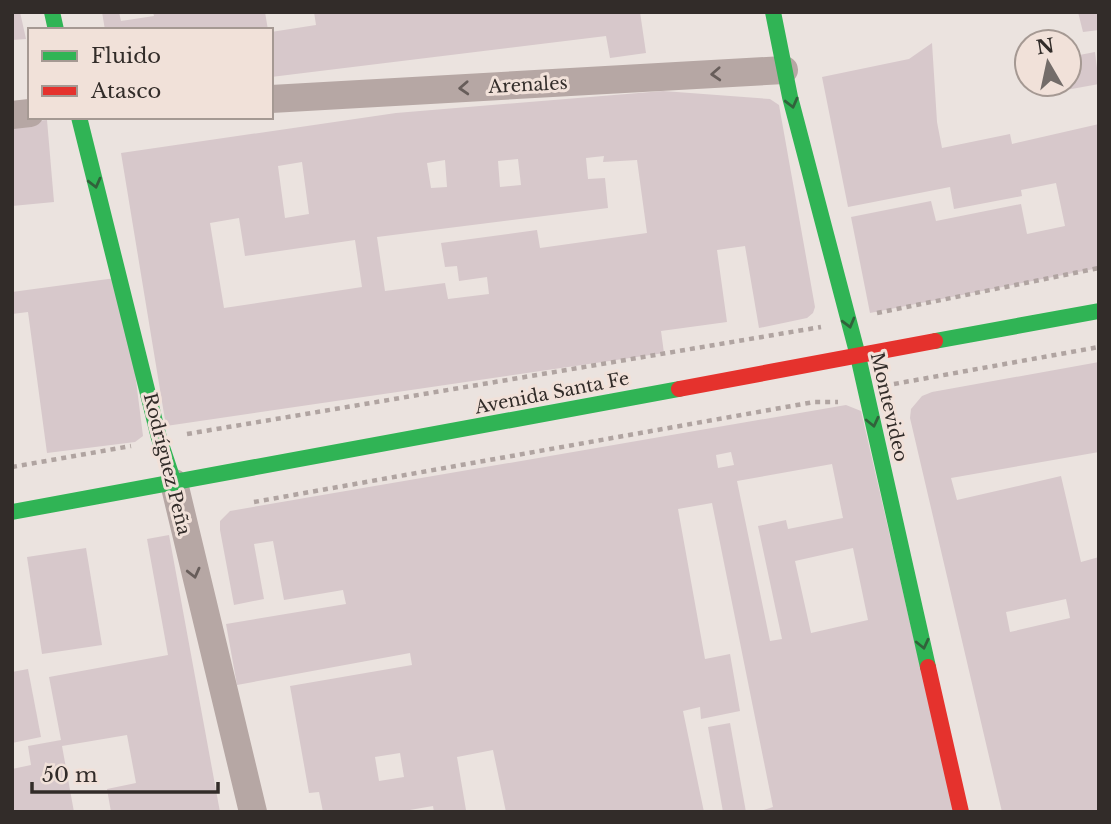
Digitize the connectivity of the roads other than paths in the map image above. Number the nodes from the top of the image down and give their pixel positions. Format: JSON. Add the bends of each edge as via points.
{"nodes":[{"id":1,"x":773,"y":12,"type":"edge"},
{"id":2,"x":784,"y":70,"type":"junction"},
{"id":3,"x":273,"y":99,"type":"edge"},
{"id":4,"x":79,"y":119,"type":"edge"},
{"id":5,"x":1099,"y":311,"type":"edge"},
{"id":6,"x":858,"y":356,"type":"junction"},
{"id":7,"x":174,"y":483,"type":"junction"},
{"id":8,"x":12,"y":512,"type":"edge"},
{"id":9,"x":253,"y":812,"type":"edge"},
{"id":10,"x":961,"y":812,"type":"edge"}],
"edges":[{"from":1,"to":2,"type":"street","name":"Montevideo"},
{"from":2,"to":3,"type":"street","name":"Arenales","one_way":true},
{"from":2,"to":6,"type":"street","name":"Montevideo","one_way":true},
{"from":4,"to":7,"type":"street","name":"Rodríguez Peña","one_way":true},
{"from":5,"to":6,"type":"street","name":"Avenida Santa Fe"},
{"from":6,"to":7,"type":"street","name":"Avenida Santa Fe"},
{"from":6,"to":10,"type":"street","name":"Montevideo","one_way":true},
{"from":7,"to":8,"type":"street","name":"Avenida Santa Fe"},
{"from":7,"to":9,"type":"street","name":"Rodríguez Peña","one_way":true}]}
